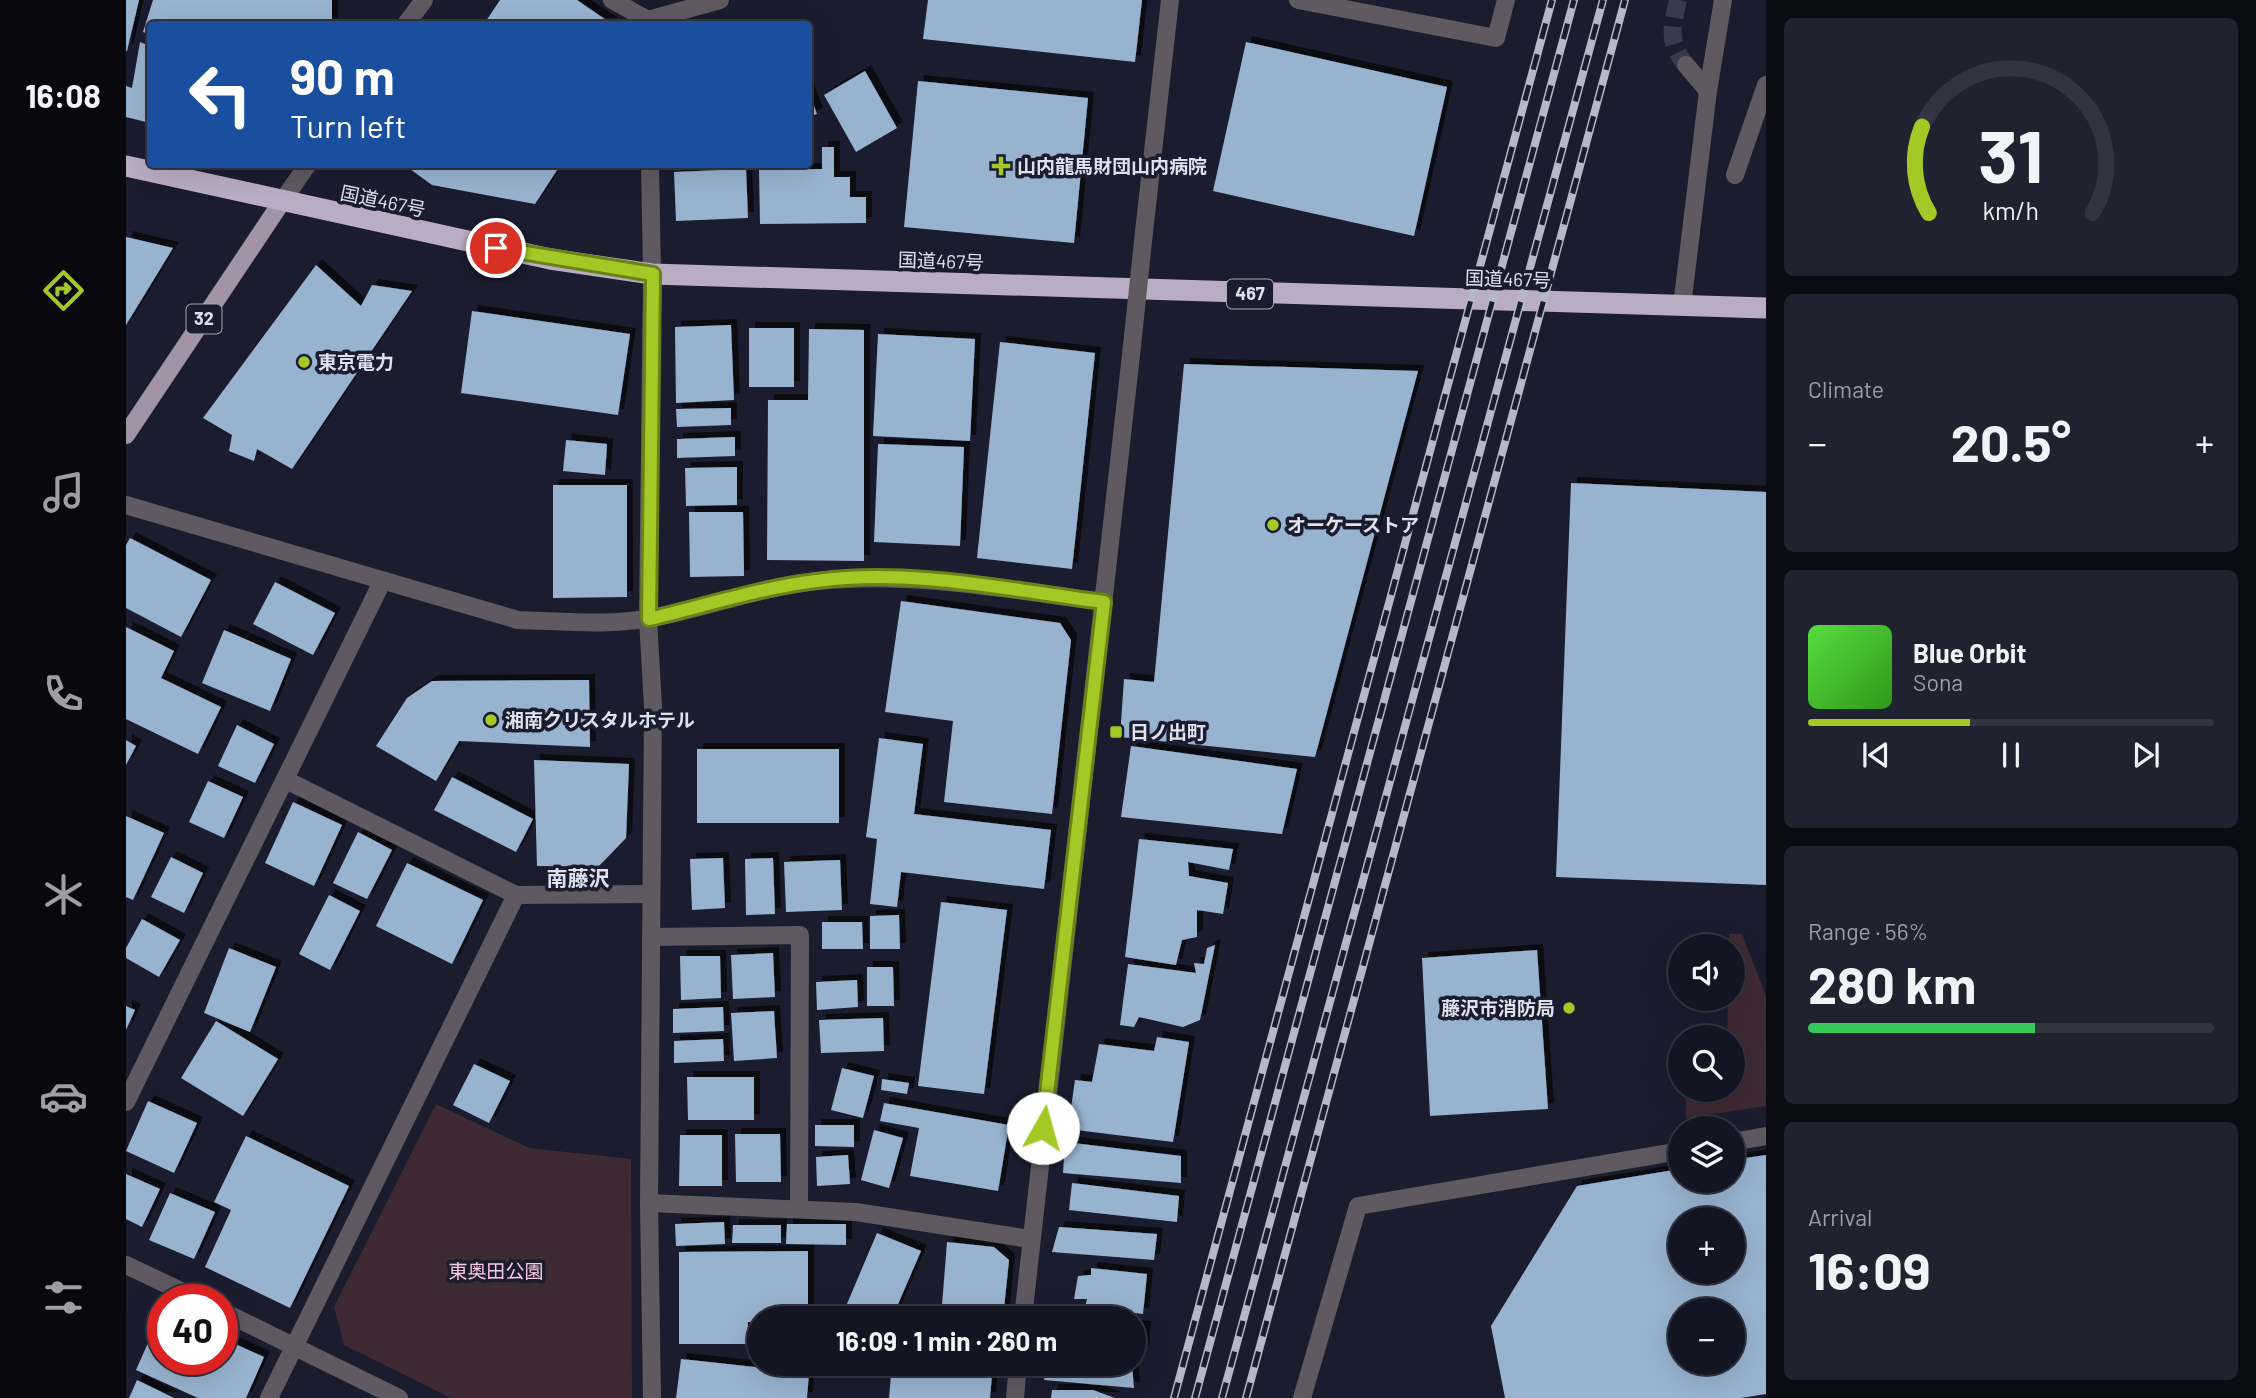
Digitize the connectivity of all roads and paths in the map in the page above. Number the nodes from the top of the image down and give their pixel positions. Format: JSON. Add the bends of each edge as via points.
{"nodes":[{"id":1,"x":424,"y":0,"type":"edge"},
{"id":2,"x":612,"y":0,"type":"edge"},
{"id":3,"x":720,"y":0,"type":"edge"},
{"id":4,"x":1170,"y":0,"type":"edge"},
{"id":5,"x":1298,"y":0,"type":"edge"},
{"id":6,"x":1507,"y":0,"type":"edge"},
{"id":7,"x":1723,"y":0,"type":"edge"},
{"id":8,"x":408,"y":21,"type":"edge"},
{"id":9,"x":646,"y":21,"type":"edge"},
{"id":10,"x":651,"y":21,"type":"edge"},
{"id":11,"x":1686,"y":65,"type":"tunnel mouth"},
{"id":12,"x":1766,"y":85,"type":"edge"},
{"id":13,"x":1708,"y":91,"type":"junction"},
{"id":14,"x":126,"y":166,"type":"edge"},
{"id":15,"x":305,"y":168,"type":"edge"},
{"id":16,"x":650,"y":168,"type":"edge"},
{"id":17,"x":1735,"y":175,"type":"dead end"},
{"id":18,"x":281,"y":203,"type":"junction"},
{"id":19,"x":653,"y":274,"type":"junction"},
{"id":20,"x":1682,"y":306,"type":"junction"},
{"id":21,"x":1766,"y":308,"type":"edge"},
{"id":22,"x":126,"y":435,"type":"edge"},
{"id":23,"x":126,"y":505,"type":"edge"},
{"id":24,"x":382,"y":582,"type":"junction"},
{"id":25,"x":1104,"y":602,"type":"junction"},
{"id":26,"x":649,"y":619,"type":"junction"},
{"id":27,"x":285,"y":780,"type":"junction"},
{"id":28,"x":650,"y":894,"type":"junction"},
{"id":29,"x":516,"y":895,"type":"junction"},
{"id":30,"x":651,"y":937,"type":"junction"},
{"id":31,"x":126,"y":1102,"type":"edge"},
{"id":32,"x":1766,"y":1136,"type":"edge"},
{"id":33,"x":1745,"y":1140,"type":"edge"},
{"id":34,"x":1668,"y":1153,"type":"edge"},
{"id":35,"x":649,"y":1203,"type":"junction"},
{"id":36,"x":799,"y":1209,"type":"junction"},
{"id":37,"x":1030,"y":1239,"type":"junction"},
{"id":38,"x":126,"y":1265,"type":"edge"},
{"id":39,"x":166,"y":1284,"type":"edge"},
{"id":40,"x":1024,"y":1306,"type":"edge"},
{"id":41,"x":238,"y":1318,"type":"edge"},
{"id":42,"x":296,"y":1345,"type":"junction"},
{"id":43,"x":1017,"y":1376,"type":"edge"},
{"id":44,"x":269,"y":1398,"type":"edge"},
{"id":45,"x":399,"y":1398,"type":"edge"},
{"id":46,"x":652,"y":1398,"type":"edge"},
{"id":47,"x":1014,"y":1398,"type":"edge"},
{"id":48,"x":1301,"y":1398,"type":"edge"}],
"edges":[{"from":1,"to":8,"type":"street"},
{"from":2,"to":9,"type":"street"},
{"from":3,"to":10,"type":"street"},
{"from":4,"to":25,"type":"street","bridge":true},
{"from":5,"to":6,"type":"street","via":[[1496,38]]},
{"from":7,"to":13,"type":"street"},
{"from":11,"to":13,"type":"street"},
{"from":12,"to":17,"type":"street"},
{"from":13,"to":20,"type":"street"},
{"from":14,"to":18,"type":"highway","name":"国道467号","number":"467"},
{"from":15,"to":18,"type":"street"},
{"from":16,"to":19,"type":"street"},
{"from":18,"to":19,"type":"highway","name":"国道467号","number":"467","via":[[550,259]]},
{"from":18,"to":22,"type":"main road","number":"32"},
{"from":19,"to":20,"type":"highway","name":"国道467号","number":"467"},
{"from":19,"to":26,"type":"street"},
{"from":20,"to":21,"type":"highway","name":"国道467号","number":"467"},
{"from":23,"to":24,"type":"street"},
{"from":24,"to":26,"type":"street","via":[[518,620]]},
{"from":24,"to":27,"type":"street"},
{"from":25,"to":26,"type":"street","via":[[932,580],[868,578],[816,581]]},
{"from":25,"to":37,"type":"street"},
{"from":26,"to":28,"type":"street","via":[[653,707]]},
{"from":27,"to":29,"type":"street"},
{"from":27,"to":31,"type":"street"},
{"from":28,"to":29,"type":"street"},
{"from":28,"to":30,"type":"street"},
{"from":29,"to":42,"type":"street"},
{"from":30,"to":35,"type":"street"},
{"from":30,"to":36,"type":"street","via":[[800,935]]},
{"from":32,"to":33,"type":"street"},
{"from":34,"to":48,"type":"street","via":[[1358,1206]]},
{"from":35,"to":36,"type":"street"},
{"from":35,"to":46,"type":"street"},
{"from":36,"to":37,"type":"street","via":[[856,1212]]},
{"from":37,"to":40,"type":"street"},
{"from":38,"to":39,"type":"street"},
{"from":41,"to":42,"type":"street"},
{"from":42,"to":44,"type":"street"},
{"from":42,"to":45,"type":"street"},
{"from":43,"to":47,"type":"street"}]}
